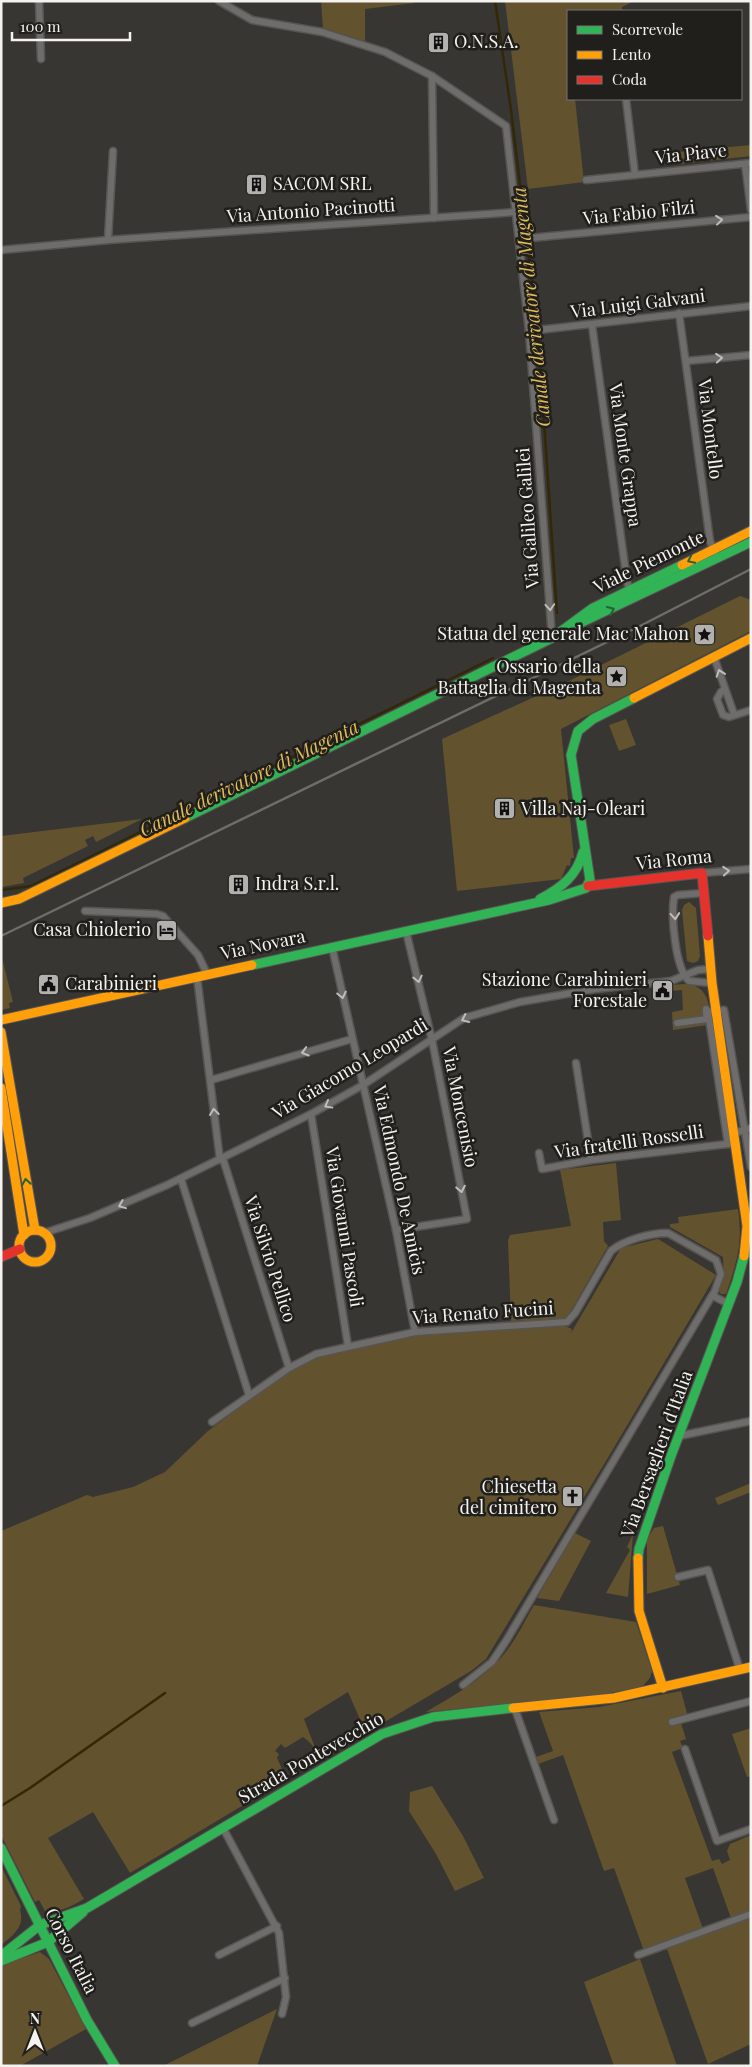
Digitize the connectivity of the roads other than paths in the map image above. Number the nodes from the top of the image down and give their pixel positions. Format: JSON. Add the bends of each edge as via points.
{"nodes":[{"id":1,"x":39,"y":1,"type":"edge"},
{"id":2,"x":219,"y":1,"type":"edge"},
{"id":3,"x":41,"y":59,"type":"dead end"},
{"id":4,"x":432,"y":76,"type":"junction"},
{"id":5,"x":626,"y":100,"type":"edge"},
{"id":6,"x":113,"y":151,"type":"dead end"},
{"id":7,"x":748,"y":163,"type":"edge"},
{"id":8,"x":635,"y":175,"type":"junction"},
{"id":9,"x":586,"y":180,"type":"dead end"},
{"id":10,"x":751,"y":210,"type":"edge"},
{"id":11,"x":516,"y":212,"type":"junction"},
{"id":12,"x":751,"y":217,"type":"edge"},
{"id":13,"x":434,"y":218,"type":"junction"},
{"id":14,"x":521,"y":239,"type":"junction"},
{"id":15,"x":108,"y":240,"type":"junction"},
{"id":16,"x":1,"y":250,"type":"edge"},
{"id":17,"x":751,"y":306,"type":"edge"},
{"id":18,"x":680,"y":313,"type":"junction"},
{"id":19,"x":592,"y":325,"type":"junction"},
{"id":20,"x":531,"y":331,"type":"junction"},
{"id":21,"x":751,"y":355,"type":"edge"},
{"id":22,"x":686,"y":361,"type":"junction"},
{"id":23,"x":751,"y":531,"type":"edge"},
{"id":24,"x":751,"y":542,"type":"edge"},
{"id":25,"x":713,"y":550,"type":"junction"},
{"id":26,"x":717,"y":559,"type":"junction"},
{"id":27,"x":629,"y":590,"type":"junction"},
{"id":28,"x":634,"y":600,"type":"junction"},
{"id":29,"x":566,"y":629,"type":"junction"},
{"id":30,"x":552,"y":638,"type":"junction"},
{"id":31,"x":751,"y":638,"type":"edge"},
{"id":32,"x":714,"y":657,"type":"junction"},
{"id":33,"x":725,"y":689,"type":"junction"},
{"id":34,"x":751,"y":710,"type":"edge"},
{"id":35,"x":734,"y":714,"type":"junction"},
{"id":36,"x":584,"y":847,"type":"junction"},
{"id":37,"x":751,"y":870,"type":"edge"},
{"id":38,"x":702,"y":873,"type":"junction"},
{"id":39,"x":574,"y":874,"type":"junction"},
{"id":40,"x":588,"y":880,"type":"junction"},
{"id":41,"x":578,"y":889,"type":"junction"},
{"id":42,"x":704,"y":894,"type":"junction"},
{"id":43,"x":1,"y":904,"type":"edge"},
{"id":44,"x":532,"y":904,"type":"junction"},
{"id":45,"x":85,"y":911,"type":"dead end"},
{"id":46,"x":406,"y":931,"type":"junction"},
{"id":47,"x":332,"y":947,"type":"junction"},
{"id":48,"x":710,"y":969,"type":"junction"},
{"id":49,"x":207,"y":974,"type":"junction"},
{"id":50,"x":684,"y":976,"type":"junction"},
{"id":51,"x":197,"y":977,"type":"junction"},
{"id":52,"x":712,"y":983,"type":"junction"},
{"id":53,"x":709,"y":1011,"type":"junction"},
{"id":54,"x":1,"y":1020,"type":"edge"},
{"id":55,"x":677,"y":1023,"type":"dead end"},
{"id":56,"x":1,"y":1032,"type":"edge"},
{"id":57,"x":352,"y":1039,"type":"junction"},
{"id":58,"x":432,"y":1040,"type":"junction"},
{"id":59,"x":576,"y":1063,"type":"dead end"},
{"id":60,"x":211,"y":1080,"type":"junction"},
{"id":61,"x":363,"y":1084,"type":"junction"},
{"id":62,"x":1,"y":1088,"type":"edge"},
{"id":63,"x":731,"y":1104,"type":"junction"},
{"id":64,"x":310,"y":1114,"type":"junction"},
{"id":65,"x":748,"y":1129,"type":"edge"},
{"id":66,"x":14,"y":1135,"type":"junction"},
{"id":67,"x":733,"y":1140,"type":"junction"},
{"id":68,"x":539,"y":1153,"type":"dead end"},
{"id":69,"x":222,"y":1160,"type":"junction"},
{"id":70,"x":590,"y":1160,"type":"junction"},
{"id":71,"x":751,"y":1167,"type":"edge"},
{"id":72,"x":181,"y":1179,"type":"junction"},
{"id":73,"x":35,"y":1230,"type":"junction"},
{"id":74,"x":396,"y":1230,"type":"junction"},
{"id":75,"x":44,"y":1233,"type":"junction"},
{"id":76,"x":24,"y":1235,"type":"junction"},
{"id":77,"x":20,"y":1249,"type":"junction"},
{"id":78,"x":1,"y":1257,"type":"edge"},
{"id":79,"x":713,"y":1294,"type":"junction"},
{"id":80,"x":729,"y":1304,"type":"junction"},
{"id":81,"x":415,"y":1332,"type":"junction"},
{"id":82,"x":348,"y":1346,"type":"junction"},
{"id":83,"x":289,"y":1368,"type":"junction"},
{"id":84,"x":249,"y":1395,"type":"junction"},
{"id":85,"x":751,"y":1421,"type":"edge"},
{"id":86,"x":212,"y":1422,"type":"dead end"},
{"id":87,"x":679,"y":1436,"type":"junction"},
{"id":88,"x":678,"y":1577,"type":"dead end"},
{"id":89,"x":751,"y":1667,"type":"edge"},
{"id":90,"x":740,"y":1670,"type":"junction"},
{"id":91,"x":463,"y":1685,"type":"dead end"},
{"id":92,"x":663,"y":1688,"type":"junction"},
{"id":93,"x":751,"y":1701,"type":"edge"},
{"id":94,"x":515,"y":1708,"type":"junction"},
{"id":95,"x":672,"y":1722,"type":"dead end"},
{"id":96,"x":684,"y":1749,"type":"dead end"},
{"id":97,"x":554,"y":1820,"type":"dead end"},
{"id":98,"x":223,"y":1828,"type":"junction"},
{"id":99,"x":751,"y":1829,"type":"edge"},
{"id":100,"x":1,"y":1848,"type":"edge"},
{"id":101,"x":87,"y":1908,"type":"junction"},
{"id":102,"x":751,"y":1914,"type":"edge"},
{"id":103,"x":40,"y":1925,"type":"junction"},
{"id":104,"x":277,"y":1926,"type":"junction"},
{"id":105,"x":48,"y":1942,"type":"junction"},
{"id":106,"x":219,"y":1955,"type":"dead end"},
{"id":107,"x":638,"y":1955,"type":"dead end"},
{"id":108,"x":1,"y":1956,"type":"edge"},
{"id":109,"x":1,"y":1961,"type":"edge"},
{"id":110,"x":285,"y":1978,"type":"junction"},
{"id":111,"x":282,"y":2014,"type":"dead end"},
{"id":112,"x":192,"y":2023,"type":"dead end"},
{"id":113,"x":115,"y":2066,"type":"edge"}],
"edges":[{"from":1,"to":3,"type":"street"},
{"from":2,"to":4,"type":"street","via":[[246,18],[354,41],[385,52]]},
{"from":4,"to":11,"type":"street","name":"Via Galileo Galilei","via":[[506,126]]},
{"from":4,"to":13,"type":"street"},
{"from":5,"to":8,"type":"street","name":"Via Piave"},
{"from":6,"to":15,"type":"street"},
{"from":7,"to":8,"type":"street","name":"Via Piave"},
{"from":7,"to":10,"type":"street"},
{"from":8,"to":9,"type":"street","name":"Via Piave"},
{"from":11,"to":13,"type":"street","name":"Via Antonio Pacinotti"},
{"from":11,"to":14,"type":"street","name":"Via Galileo Galilei"},
{"from":14,"to":12,"type":"street","name":"Via Fabio Filzi","one_way":true},
{"from":13,"to":15,"type":"street","name":"Via Antonio Pacinotti"},
{"from":14,"to":20,"type":"street","name":"Via Galileo Galilei"},
{"from":15,"to":16,"type":"street","name":"Via Antonio Pacinotti"},
{"from":17,"to":18,"type":"street","name":"Via Luigi Galvani"},
{"from":18,"to":19,"type":"street","name":"Via Luigi Galvani"},
{"from":18,"to":22,"type":"street","name":"Via Montello"},
{"from":19,"to":20,"type":"street","name":"Via Luigi Galvani"},
{"from":19,"to":27,"type":"street","name":"Via Monte Grappa"},
{"from":20,"to":30,"type":"street","name":"Via Galileo Galilei","one_way":true},
{"from":22,"to":21,"type":"street","one_way":true},
{"from":22,"to":25,"type":"street","name":"Via Montello"},
{"from":23,"to":25,"type":"street","name":"Viale Piemonte"},
{"from":24,"to":26,"type":"street","name":"Viale Piemonte"},
{"from":25,"to":26,"type":"street","name":"Via Montello"},
{"from":25,"to":27,"type":"street","name":"Viale Piemonte","one_way":true},
{"from":26,"to":28,"type":"street","name":"Viale Piemonte"},
{"from":27,"to":28,"type":"street","name":"Via Monte Grappa"},
{"from":27,"to":29,"type":"street","name":"Viale Piemonte","via":[[593,608]]},
{"from":29,"to":28,"type":"street","name":"Viale Piemonte","one_way":true},
{"from":29,"to":30,"type":"street","name":"Viale Piemonte"},
{"from":30,"to":43,"type":"street","name":"Viale Piemonte","via":[[19,900]]},
{"from":31,"to":32,"type":"street"},
{"from":33,"to":32,"type":"street","one_way":true},
{"from":32,"to":36,"type":"street","via":[[593,719],[578,731],[571,755]]},
{"from":33,"to":35,"type":"street"},
{"from":33,"to":35,"type":"street","via":[[717,699],[723,715],[729,717]]},
{"from":34,"to":35,"type":"street"},
{"from":36,"to":39,"type":"street","via":[[582,862]]},
{"from":36,"to":40,"type":"street"},
{"from":38,"to":37,"type":"street","name":"Via Roma","one_way":true},
{"from":38,"to":40,"type":"street","name":"Via Roma","via":[[600,884]]},
{"from":38,"to":42,"type":"street","name":"Via Bersaglieri d'Italia"},
{"from":39,"to":40,"type":"street","via":[[582,871]]},
{"from":39,"to":41,"type":"street","via":[[572,882]]},
{"from":39,"to":44,"type":"street","name":"Via Novara","via":[[560,888]]},
{"from":40,"to":41,"type":"street","via":[[583,889]]},
{"from":41,"to":44,"type":"street","name":"Via Novara"},
{"from":42,"to":48,"type":"street","name":"Via Bersaglieri d'Italia"},
{"from":42,"to":50,"type":"street","one_way":true,"via":[[674,897],[678,961]]},
{"from":44,"to":46,"type":"street","name":"Via Novara"},
{"from":45,"to":49,"type":"street","via":[[163,916],[198,955]]},
{"from":46,"to":47,"type":"street","name":"Via Novara"},
{"from":46,"to":58,"type":"street","name":"Via Moncenisio","one_way":true},
{"from":47,"to":49,"type":"street","name":"Via Novara"},
{"from":47,"to":57,"type":"street","name":"Via Edmondo De Amicis","one_way":true},
{"from":48,"to":50,"type":"street","name":"Via Giacomo Leopardi"},
{"from":48,"to":52,"type":"street","name":"Via Bersaglieri d'Italia"},
{"from":49,"to":51,"type":"street","name":"Via Novara"},
{"from":50,"to":52,"type":"street","via":[[689,981]]},
{"from":50,"to":58,"type":"street","name":"Via Giacomo Leopardi","one_way":true,"via":[[671,981],[518,1003],[464,1018]]},
{"from":51,"to":54,"type":"street","name":"Via Novara"},
{"from":51,"to":60,"type":"street","name":"Via Silvio Pellico"},
{"from":52,"to":53,"type":"street","name":"Via Bersaglieri d'Italia"},
{"from":53,"to":55,"type":"street","via":[[707,1020]]},
{"from":53,"to":63,"type":"street","name":"Via Bersaglieri d'Italia"},
{"from":56,"to":66,"type":"street"},
{"from":57,"to":60,"type":"street","one_way":true},
{"from":57,"to":61,"type":"street","name":"Via Edmondo De Amicis"},
{"from":58,"to":61,"type":"street","name":"Via Giacomo Leopardi"},
{"from":58,"to":74,"type":"street","name":"Via Moncenisio","one_way":true,"via":[[467,1219]]},
{"from":59,"to":70,"type":"street"},
{"from":69,"to":60,"type":"street","name":"Via Silvio Pellico","one_way":true},
{"from":61,"to":64,"type":"street","name":"Via Giacomo Leopardi","one_way":true},
{"from":61,"to":74,"type":"street","name":"Via Edmondo De Amicis"},
{"from":62,"to":66,"type":"street"},
{"from":63,"to":65,"type":"street"},
{"from":63,"to":67,"type":"street","name":"Via Bersaglieri d'Italia"},
{"from":64,"to":69,"type":"street","name":"Via Giacomo Leopardi"},
{"from":64,"to":82,"type":"street","name":"Via Giovanni Pascoli"},
{"from":65,"to":67,"type":"street","name":"Via fratelli Rosselli"},
{"from":65,"to":71,"type":"street"},
{"from":73,"to":66,"type":"street","one_way":true},
{"from":66,"to":76,"type":"street"},
{"from":67,"to":70,"type":"street","name":"Via fratelli Rosselli"},
{"from":67,"to":80,"type":"street","name":"Via Bersaglieri d'Italia","via":[[747,1234]]},
{"from":68,"to":70,"type":"street","name":"Via fratelli Rosselli","via":[[542,1169]]},
{"from":69,"to":72,"type":"street","name":"Via Giacomo Leopardi"},
{"from":69,"to":83,"type":"street","name":"Via Silvio Pellico"},
{"from":72,"to":75,"type":"street","name":"Via Giacomo Leopardi","one_way":true},
{"from":72,"to":84,"type":"street"},
{"from":73,"to":75,"type":"street"},
{"from":73,"to":76,"type":"street"},
{"from":74,"to":81,"type":"street","name":"Via Edmondo De Amicis"},
{"from":75,"to":77,"type":"street","via":[[51,1246],[42,1260],[26,1259]]},
{"from":76,"to":77,"type":"street"},
{"from":77,"to":78,"type":"street"},
{"from":79,"to":80,"type":"street"},
{"from":79,"to":81,"type":"street","name":"Via Renato Fucini","via":[[721,1274],[718,1262],[671,1234],[663,1233],[639,1238],[613,1249],[575,1313],[563,1323],[500,1324]]},
{"from":79,"to":91,"type":"street","name":"Via Renato Fucini","via":[[506,1641],[492,1662]]},
{"from":80,"to":87,"type":"street","name":"Via Bersaglieri d'Italia"},
{"from":81,"to":82,"type":"street","name":"Via Renato Fucini"},
{"from":82,"to":83,"type":"street","name":"Via Renato Fucini","via":[[316,1354]]},
{"from":83,"to":84,"type":"street","name":"Via Renato Fucini"},
{"from":84,"to":86,"type":"street","name":"Via Renato Fucini"},
{"from":85,"to":87,"type":"street"},
{"from":87,"to":92,"type":"street","name":"Via Bersaglieri d'Italia","via":[[644,1532],[638,1561],[639,1611]]},
{"from":88,"to":90,"type":"street","via":[[708,1570]]},
{"from":89,"to":90,"type":"street","name":"Strada Pontevecchio"},
{"from":90,"to":92,"type":"street","name":"Strada Pontevecchio"},
{"from":92,"to":94,"type":"street","name":"Strada Pontevecchio","via":[[594,1702]]},
{"from":93,"to":95,"type":"street"},
{"from":94,"to":97,"type":"street"},
{"from":94,"to":98,"type":"street","name":"Strada Pontevecchio","via":[[426,1718],[385,1732]]},
{"from":96,"to":99,"type":"street","via":[[717,1841]]},
{"from":98,"to":101,"type":"street","name":"Strada Pontevecchio"},
{"from":98,"to":104,"type":"street"},
{"from":100,"to":103,"type":"street","name":"Corso Italia"},
{"from":101,"to":103,"type":"street","name":"Strada Pontevecchio"},
{"from":101,"to":105,"type":"street","name":"Strada Pontevecchio"},
{"from":102,"to":107,"type":"street"},
{"from":103,"to":105,"type":"street","name":"Corso Italia"},
{"from":103,"to":108,"type":"street","name":"Strada Pontevecchio"},
{"from":104,"to":106,"type":"street"},
{"from":104,"to":110,"type":"street"},
{"from":105,"to":109,"type":"street","name":"Strada Pontevecchio"},
{"from":105,"to":113,"type":"street","name":"Corso Italia","via":[[87,2020]]},
{"from":110,"to":111,"type":"street","via":[[286,1997]]},
{"from":110,"to":112,"type":"street"}]}
